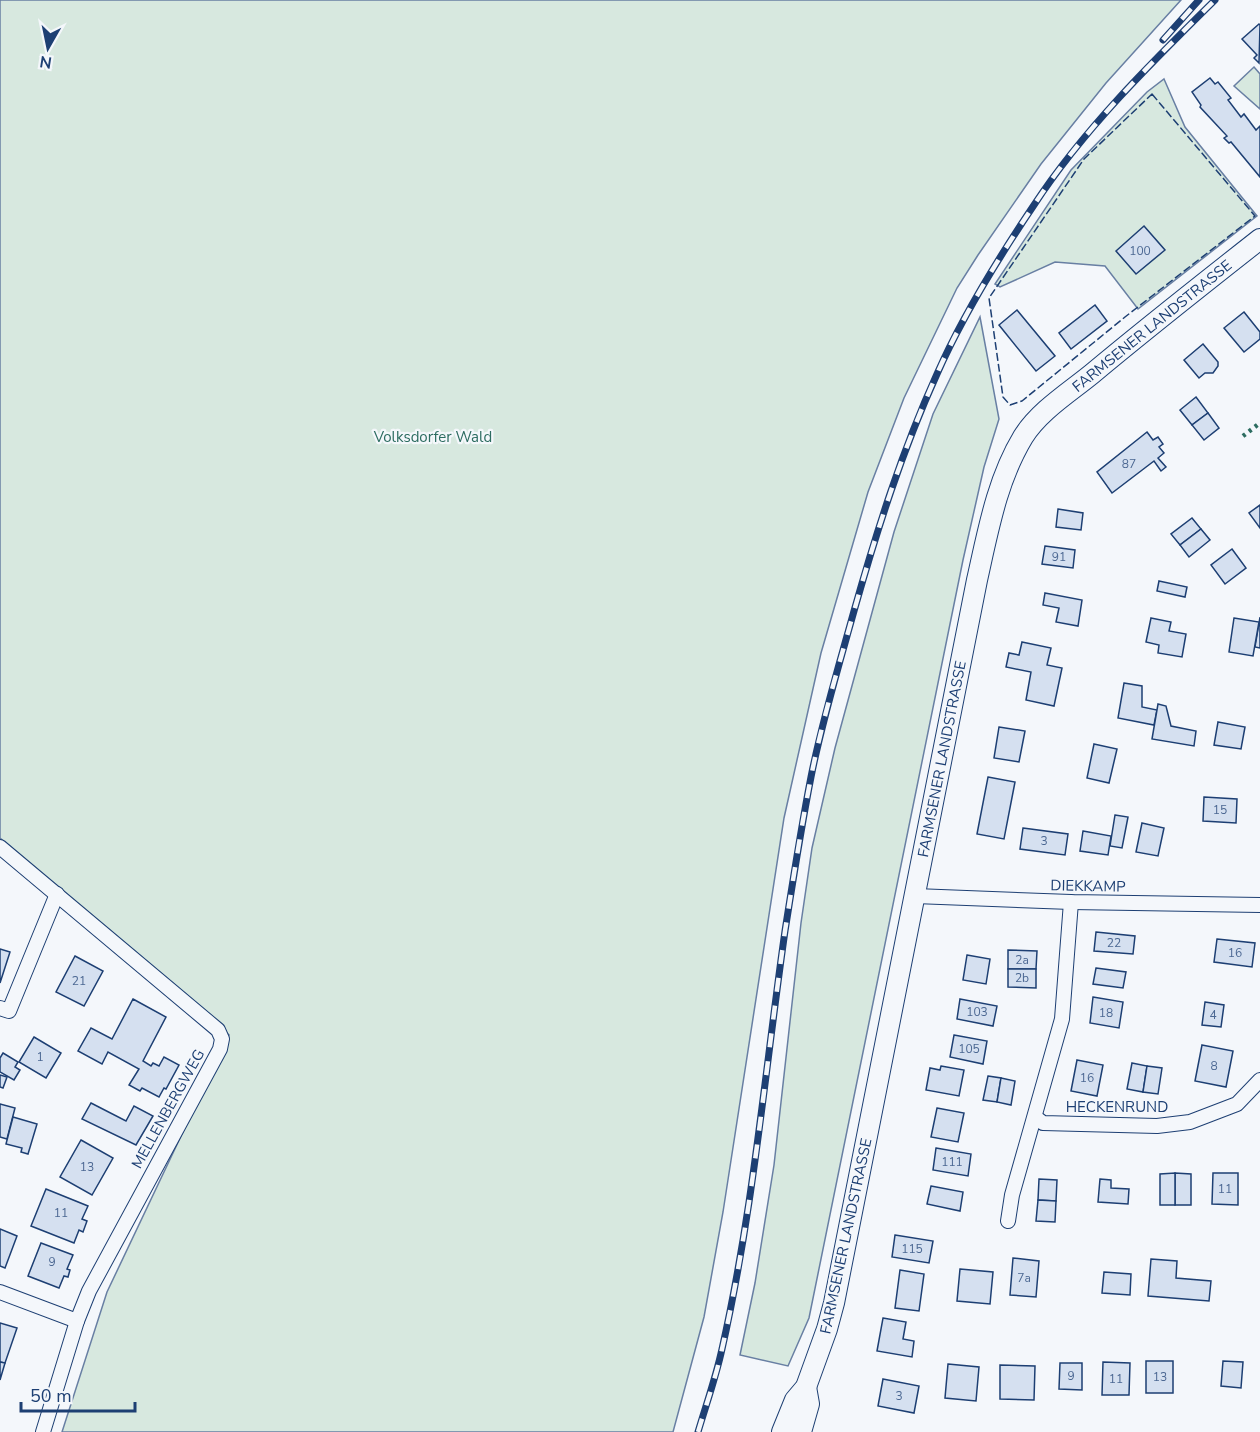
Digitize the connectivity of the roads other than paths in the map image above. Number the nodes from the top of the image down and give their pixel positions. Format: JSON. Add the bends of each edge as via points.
{"nodes":[{"id":1,"x":1260,"y":239,"type":"edge"},
{"id":2,"x":0,"y":847,"type":"edge"},
{"id":3,"x":57,"y":894,"type":"junction"},
{"id":4,"x":915,"y":896,"type":"junction"},
{"id":5,"x":1071,"y":902,"type":"junction"},
{"id":6,"x":1260,"y":904,"type":"edge"},
{"id":7,"x":0,"y":1008,"type":"edge"},
{"id":8,"x":1260,"y":1080,"type":"edge"},
{"id":9,"x":1035,"y":1117,"type":"junction"},
{"id":10,"x":1008,"y":1221,"type":"dead end"},
{"id":11,"x":0,"y":1292,"type":"edge"},
{"id":12,"x":77,"y":1320,"type":"junction"},
{"id":13,"x":806,"y":1387,"type":"junction"},
{"id":14,"x":43,"y":1432,"type":"edge"},
{"id":15,"x":782,"y":1432,"type":"edge"},
{"id":16,"x":801,"y":1432,"type":"edge"}],
"edges":[{"from":1,"to":4,"type":"main road","name":"FARMSENER LANDSTRASSE","via":[[1063,398],[1032,426],[1015,452],[987,534]]},
{"from":2,"to":3,"type":"street","name":"MELLENBERGWEG"},
{"from":3,"to":7,"type":"street","via":[[9,1011]]},
{"from":3,"to":12,"type":"street","name":"MELLENBERGWEG","via":[[218,1030],[222,1039],[88,1291]]},
{"from":4,"to":5,"type":"street","name":"DIEKKAMP"},
{"from":4,"to":13,"type":"main road","name":"FARMSENER LANDSTRASSE","via":[[834,1303]]},
{"from":5,"to":6,"type":"street","name":"DIEKKAMP"},
{"from":5,"to":9,"type":"street","via":[[1062,1019]]},
{"from":8,"to":9,"type":"street","name":"HECKENRUND","via":[[1237,1104],[1190,1122],[1157,1126],[1043,1123]]},
{"from":9,"to":10,"type":"street"},
{"from":11,"to":12,"type":"street"},
{"from":12,"to":14,"type":"street","name":"MELLENBERGWEG"},
{"from":13,"to":15,"type":"main road","name":"FARMSENER LANDSTRASSE","via":[[795,1400]]},
{"from":13,"to":16,"type":"main road","name":"FARMSENER LANDSTRASSE","via":[[809,1404]]}]}
